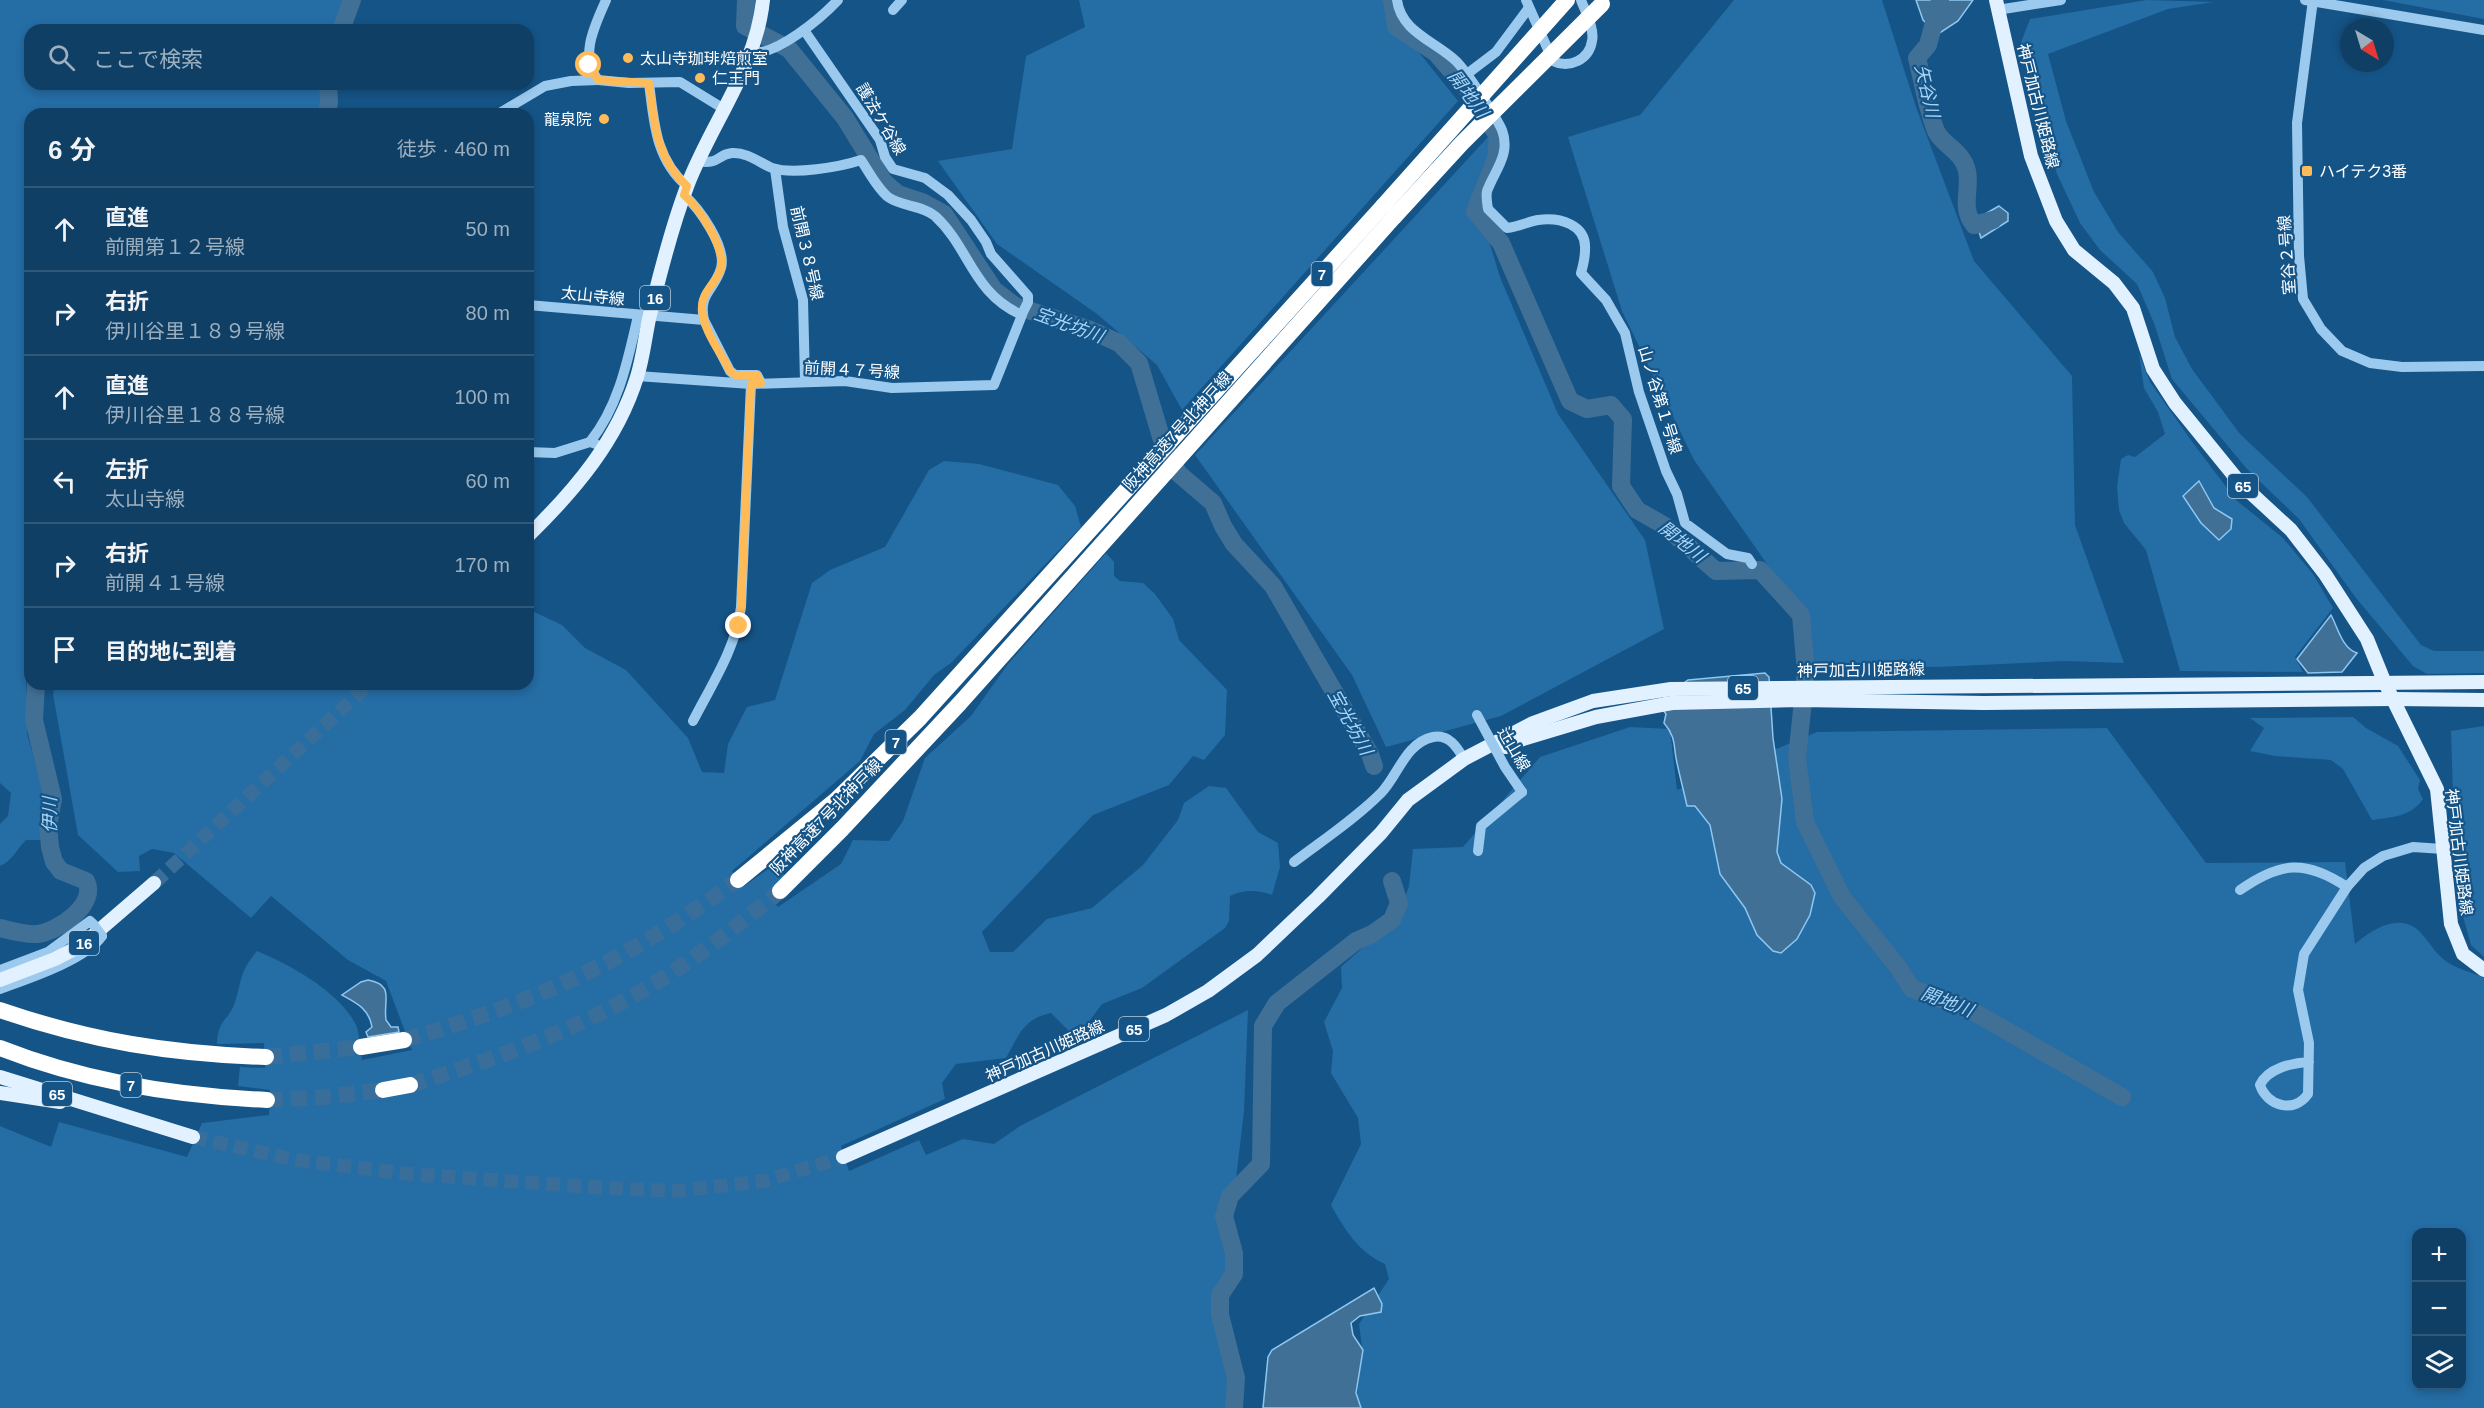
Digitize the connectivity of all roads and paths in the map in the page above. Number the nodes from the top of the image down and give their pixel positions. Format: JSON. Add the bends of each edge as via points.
{"nodes":[{"id":1,"x":606,"y":0,"type":"edge"},
{"id":2,"x":763,"y":0,"type":"edge"},
{"id":3,"x":838,"y":0,"type":"edge"},
{"id":4,"x":902,"y":0,"type":"edge"},
{"id":5,"x":1397,"y":0,"type":"edge"},
{"id":6,"x":1561,"y":0,"type":"edge"},
{"id":7,"x":1568,"y":0,"type":"edge"},
{"id":8,"x":1581,"y":0,"type":"edge"},
{"id":9,"x":2061,"y":0,"type":"edge"},
{"id":10,"x":2310,"y":0,"type":"edge"},
{"id":11,"x":1603,"y":2,"type":"edge"},
{"id":12,"x":1527,"y":5,"type":"edge"},
{"id":13,"x":1997,"y":5,"type":"edge"},
{"id":14,"x":893,"y":10,"type":"dead end"},
{"id":15,"x":804,"y":30,"type":"junction"},
{"id":16,"x":2484,"y":30,"type":"edge"},
{"id":17,"x":753,"y":47,"type":"junction"},
{"id":18,"x":1521,"y":53,"type":"junction"},
{"id":19,"x":1467,"y":74,"type":"junction"},
{"id":20,"x":598,"y":80,"type":"junction"},
{"id":21,"x":649,"y":83,"type":"junction"},
{"id":22,"x":508,"y":108,"type":"edge"},
{"id":23,"x":724,"y":109,"type":"junction"},
{"id":24,"x":697,"y":161,"type":"junction"},
{"id":25,"x":775,"y":169,"type":"junction"},
{"id":26,"x":686,"y":190,"type":"junction"},
{"id":27,"x":1389,"y":212,"type":"junction"},
{"id":28,"x":534,"y":306,"type":"edge"},
{"id":29,"x":1022,"y":314,"type":"dead end"},
{"id":30,"x":644,"y":316,"type":"junction"},
{"id":31,"x":704,"y":320,"type":"junction"},
{"id":32,"x":2484,"y":366,"type":"edge"},
{"id":33,"x":637,"y":376,"type":"junction"},
{"id":34,"x":805,"y":381,"type":"junction"},
{"id":35,"x":756,"y":383,"type":"junction"},
{"id":36,"x":590,"y":442,"type":"junction"},
{"id":37,"x":605,"y":446,"type":"junction"},
{"id":38,"x":534,"y":452,"type":"edge"},
{"id":39,"x":534,"y":530,"type":"edge"},
{"id":40,"x":1752,"y":564,"type":"dead end"},
{"id":41,"x":1045,"y":593,"type":"junction"},
{"id":42,"x":2384,"y":681,"type":"junction"},
{"id":43,"x":2484,"y":682,"type":"edge"},
{"id":44,"x":1840,"y":693,"type":"junction"},
{"id":45,"x":2393,"y":699,"type":"junction"},
{"id":46,"x":2484,"y":700,"type":"edge"},
{"id":47,"x":1477,"y":715,"type":"dead end"},
{"id":48,"x":693,"y":721,"type":"dead end"},
{"id":49,"x":1464,"y":759,"type":"junction"},
{"id":50,"x":1381,"y":833,"type":"junction"},
{"id":51,"x":2443,"y":849,"type":"junction"},
{"id":52,"x":1478,"y":851,"type":"dead end"},
{"id":53,"x":1294,"y":862,"type":"dead end"},
{"id":54,"x":738,"y":880,"type":"tunnel mouth"},
{"id":55,"x":154,"y":883,"type":"tunnel mouth"},
{"id":56,"x":2347,"y":887,"type":"junction"},
{"id":57,"x":2240,"y":890,"type":"dead end"},
{"id":58,"x":780,"y":891,"type":"tunnel mouth"},
{"id":59,"x":0,"y":970,"type":"edge"},
{"id":60,"x":2484,"y":970,"type":"edge"},
{"id":61,"x":0,"y":980,"type":"edge"},
{"id":62,"x":0,"y":989,"type":"edge"},
{"id":63,"x":0,"y":1010,"type":"edge"},
{"id":64,"x":404,"y":1040,"type":"tunnel mouth"},
{"id":65,"x":361,"y":1047,"type":"tunnel mouth"},
{"id":66,"x":0,"y":1048,"type":"edge"},
{"id":67,"x":266,"y":1057,"type":"tunnel mouth"},
{"id":68,"x":2309,"y":1062,"type":"junction"},
{"id":69,"x":0,"y":1077,"type":"edge"},
{"id":70,"x":410,"y":1085,"type":"tunnel mouth"},
{"id":71,"x":383,"y":1090,"type":"tunnel mouth"},
{"id":72,"x":0,"y":1093,"type":"edge"},
{"id":73,"x":267,"y":1100,"type":"tunnel mouth"},
{"id":74,"x":115,"y":1112,"type":"junction"},
{"id":75,"x":193,"y":1137,"type":"tunnel mouth"},
{"id":76,"x":843,"y":1157,"type":"tunnel mouth"}],
"edges":[{"from":1,"to":20,"type":"street","via":[[587,57]]},
{"from":2,"to":17,"type":"main road","number":"16"},
{"from":3,"to":15,"type":"street"},
{"from":4,"to":14,"type":"street"},
{"from":5,"to":19,"type":"street","via":[[1399,11],[1412,30],[1437,45]]},
{"from":6,"to":18,"type":"highway","bridge":true},
{"from":7,"to":18,"type":"highway","name":"阪神高速7号北神戸線","number":"7","bridge":true},
{"from":8,"to":12,"type":"street","via":[[1592,41],[1573,64],[1553,61]]},
{"from":9,"to":13,"type":"street"},
{"from":10,"to":16,"type":"street"},
{"from":10,"to":32,"type":"street","name":"室谷２号線","via":[[2297,123],[2299,256],[2304,299],[2321,329],[2342,351],[2370,363],[2402,367]]},
{"from":11,"to":27,"type":"highway","name":"阪神高速7号北神戸線","number":"7","bridge":true},
{"from":12,"to":19,"type":"street","via":[[1496,52]]},
{"from":13,"to":42,"type":"main road","name":"神戸加古川姫路線","number":"65","via":[[2031,156],[2056,221],[2074,250],[2114,283],[2133,308],[2153,369],[2175,403],[2240,483],[2291,530],[2325,574],[2367,639]]},
{"from":15,"to":17,"type":"street","via":[[762,54]]},
{"from":15,"to":29,"type":"street","name":"護法ケ谷線","via":[[880,140],[893,168],[925,178],[971,220],[991,254],[1028,296]]},
{"from":17,"to":23,"type":"main road","number":"16"},
{"from":18,"to":27,"type":"highway","name":"阪神高速7号北神戸線","number":"7","bridge":true},
{"from":19,"to":40,"type":"street","name":"山ノ谷第１号線","via":[[1502,131],[1505,155],[1486,193],[1488,209],[1507,228],[1538,220],[1571,222],[1584,237],[1581,273],[1606,300],[1625,333],[1639,392],[1685,523],[1727,554],[1748,558]]},
{"from":20,"to":21,"type":"street"},
{"from":20,"to":22,"type":"street","via":[[545,86]]},
{"from":21,"to":23,"type":"street","via":[[680,82]]},
{"from":21,"to":26,"type":"street","via":[[660,149]]},
{"from":23,"to":24,"type":"main road","number":"16"},
{"from":24,"to":25,"type":"street","via":[[710,163],[731,153],[751,157]]},
{"from":24,"to":26,"type":"main road","number":"16"},
{"from":25,"to":34,"type":"street","name":"前開３８号線","via":[[783,227],[803,300]]},
{"from":25,"to":34,"type":"street","name":"前開４７号線","via":[[822,169],[861,160],[889,198],[933,215],[982,284],[1022,315],[994,385],[892,388],[845,381]]},
{"from":26,"to":30,"type":"main road","number":"16"},
{"from":26,"to":31,"type":"street","via":[[706,222],[722,260],[702,304]]},
{"from":27,"to":41,"type":"highway","name":"阪神高速7号北神戸線","number":"7"},
{"from":28,"to":30,"type":"street","name":"太山寺線"},
{"from":30,"to":31,"type":"street","name":"太山寺線"},
{"from":30,"to":33,"type":"main road","number":"16"},
{"from":30,"to":36,"type":"street","via":[[614,401]]},
{"from":31,"to":35,"type":"street","via":[[730,371],[735,375],[757,375]]},
{"from":33,"to":35,"type":"street","name":"前開４７号線"},
{"from":33,"to":37,"type":"main road","number":"16"},
{"from":34,"to":35,"type":"street","name":"前開４７号線"},
{"from":35,"to":48,"type":"street","via":[[739,626]]},
{"from":36,"to":37,"type":"street"},
{"from":36,"to":38,"type":"street","via":[[555,453]]},
{"from":37,"to":39,"type":"main road","number":"16","via":[[592,467]]},
{"from":41,"to":54,"type":"highway","name":"阪神高速7号北神戸線","number":"7","via":[[858,780]]},
{"from":41,"to":58,"type":"highway","name":"阪神高速7号北神戸線","number":"7","via":[[960,703]]},
{"from":42,"to":43,"type":"main road","name":"神戸加古川姫路線","number":"65"},
{"from":42,"to":44,"type":"main road","name":"神戸加古川姫路線","number":"65"},
{"from":42,"to":45,"type":"main road","name":"神戸加古川姫路線","number":"65"},
{"from":44,"to":45,"type":"main road","name":"神戸加古川姫路線","number":"65","via":[[1995,703]]},
{"from":44,"to":49,"type":"main road","name":"神戸加古川姫路線","number":"65","via":[[1671,690],[1593,701],[1533,723]]},
{"from":44,"to":50,"type":"main road","name":"神戸加古川姫路線","number":"65","via":[[1672,703],[1596,717],[1520,740],[1467,768]]},
{"from":45,"to":46,"type":"main road","name":"神戸加古川姫路線","number":"65"},
{"from":45,"to":51,"type":"main road","name":"神戸加古川姫路線","number":"65","via":[[2437,789]]},
{"from":47,"to":52,"type":"street","name":"辻山線","bridge":true,"via":[[1522,792],[1481,826]]},
{"from":49,"to":50,"type":"main road","name":"神戸加古川姫路線","number":"65","via":[[1408,800]]},
{"from":49,"to":53,"type":"street","via":[[1446,738],[1434,736],[1425,740],[1412,749],[1382,792]]},
{"from":50,"to":76,"type":"main road","name":"神戸加古川姫路線","number":"65","via":[[1257,955],[1208,991],[1166,1015]]},
{"from":51,"to":56,"type":"street","via":[[2413,848],[2383,856],[2364,868]]},
{"from":51,"to":60,"type":"main road","name":"神戸加古川姫路線","number":"65","via":[[2451,924],[2463,954]]},
{"from":55,"to":61,"type":"main road","number":"16","via":[[82,945]]},
{"from":56,"to":57,"type":"street","via":[[2318,872],[2278,868]]},
{"from":56,"to":68,"type":"street","via":[[2304,954],[2298,990]]},
{"from":59,"to":62,"type":"street","bridge":true,"via":[[48,952],[91,922],[102,936],[75,957]]},
{"from":63,"to":67,"type":"highway","via":[[105,1041],[165,1050]]},
{"from":64,"to":65,"type":"highway"},
{"from":66,"to":73,"type":"highway","number":"7","via":[[102,1080],[177,1093]]},
{"from":68,"to":68,"type":"street","via":[[2276,1070],[2263,1079],[2262,1092],[2282,1106],[2292,1107],[2304,1101],[2308,1094]]},
{"from":69,"to":74,"type":"main road","number":"65"},
{"from":70,"to":71,"type":"highway"},
{"from":72,"to":74,"type":"main road","number":"65"},
{"from":74,"to":75,"type":"main road","number":"65"}]}
